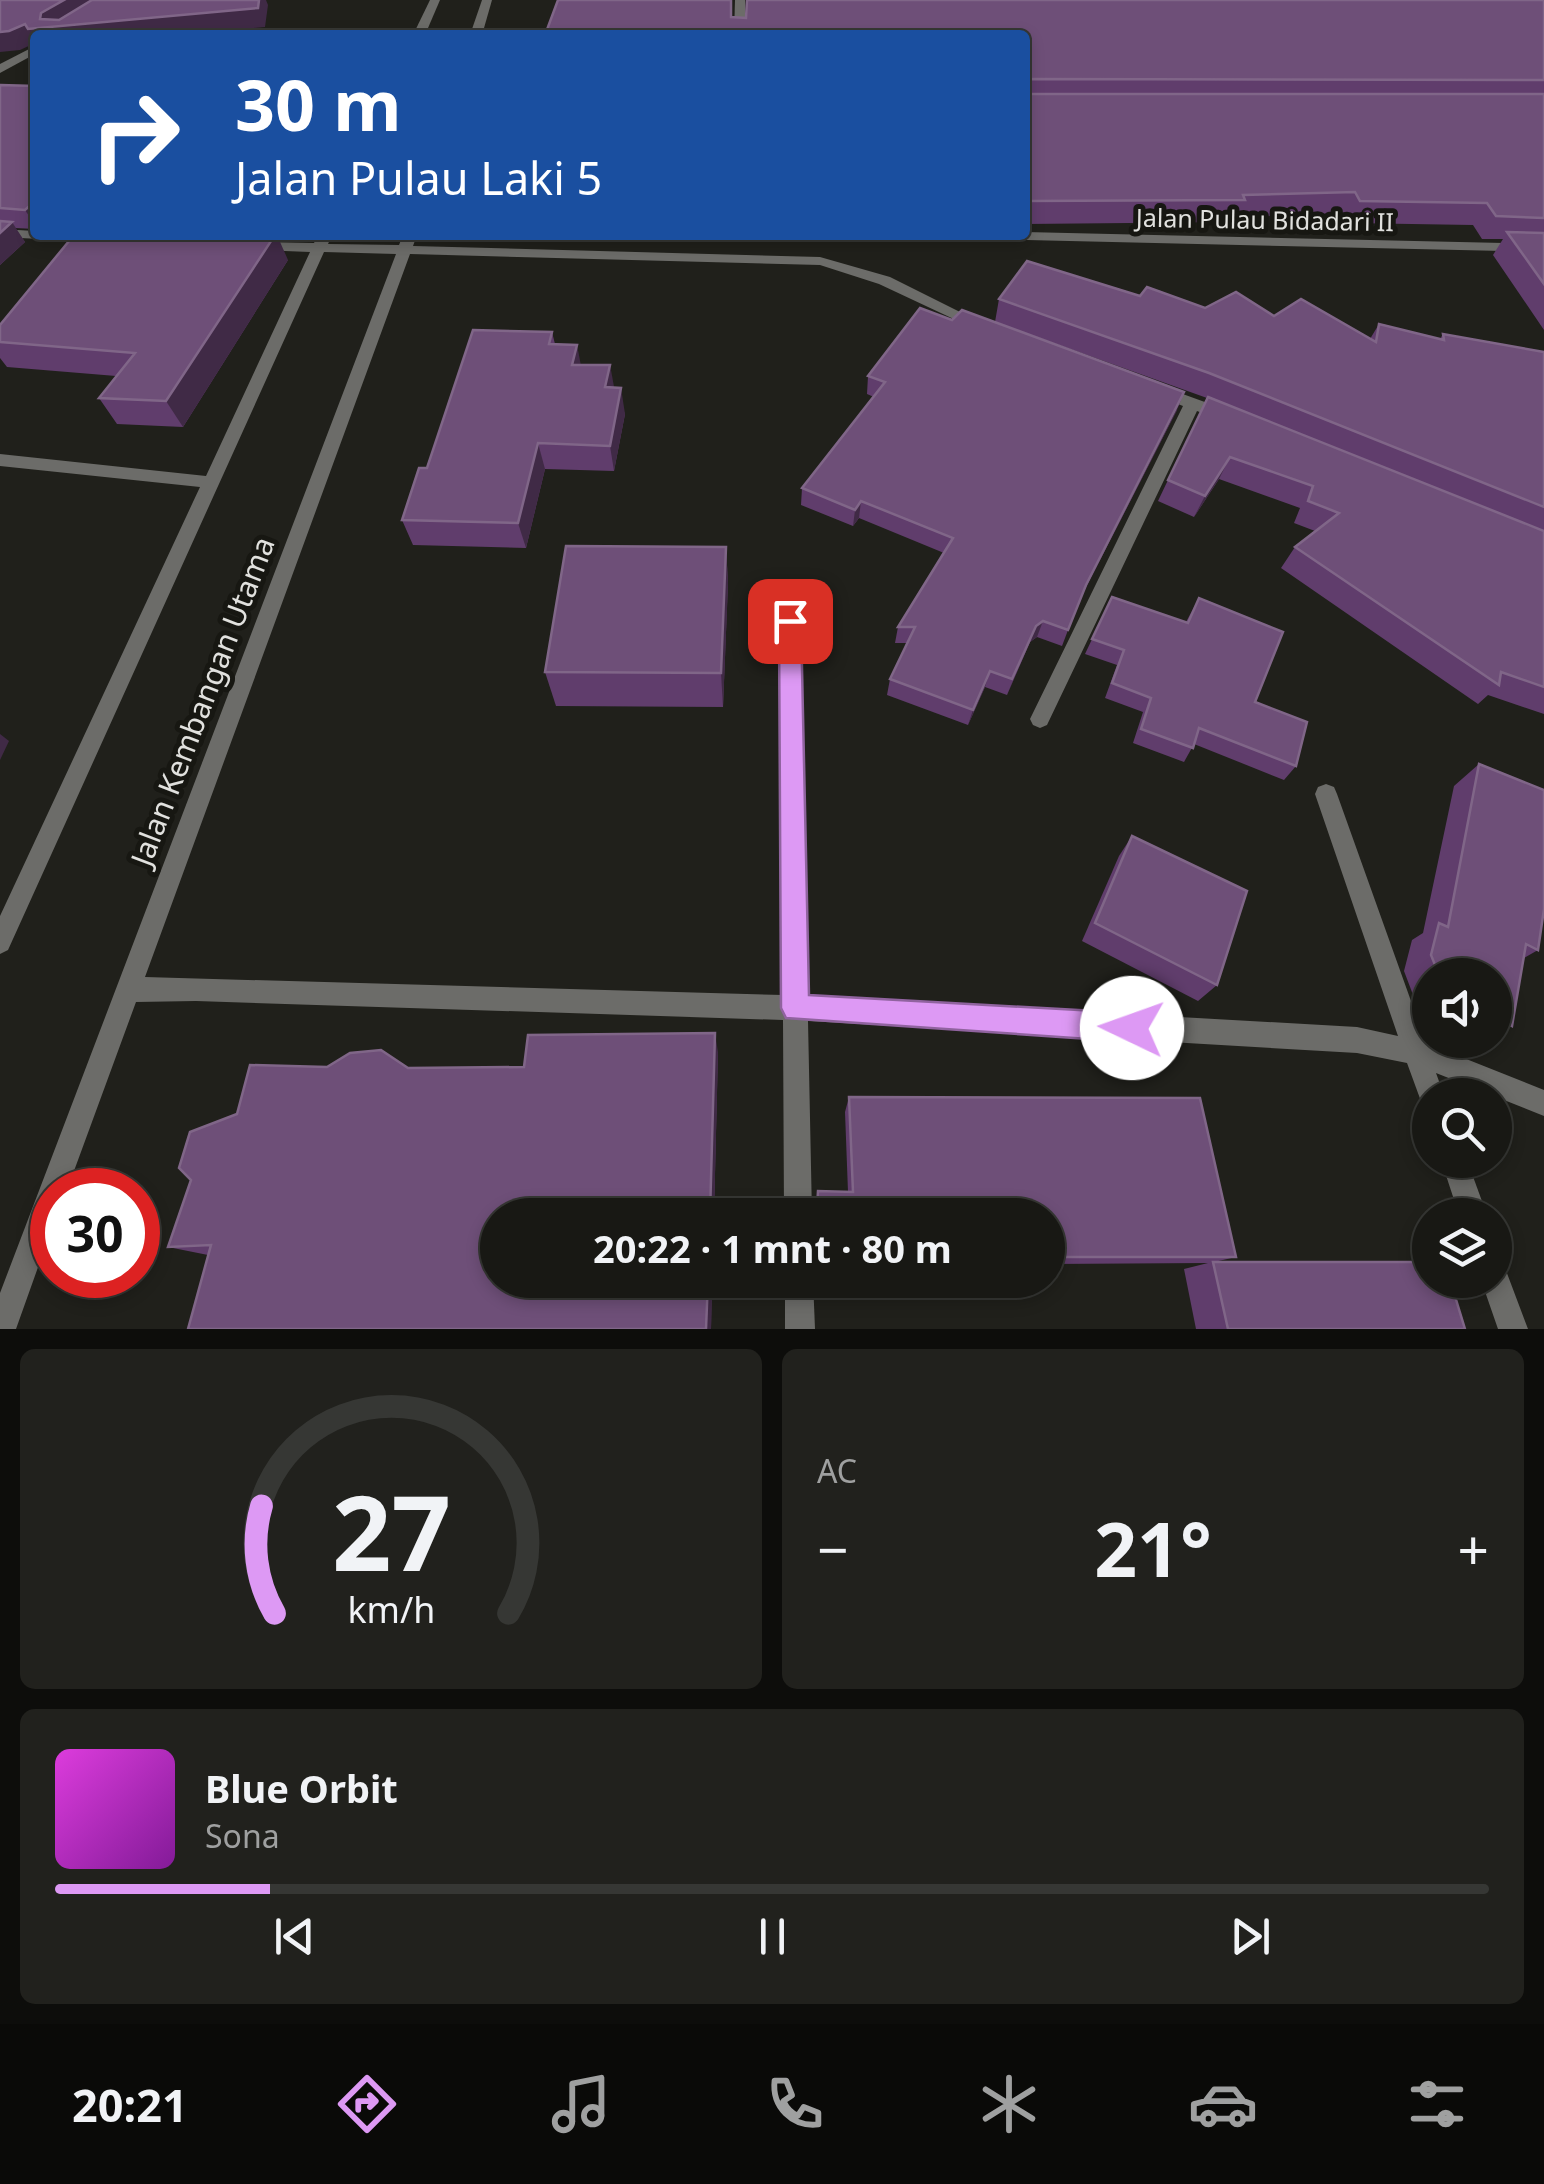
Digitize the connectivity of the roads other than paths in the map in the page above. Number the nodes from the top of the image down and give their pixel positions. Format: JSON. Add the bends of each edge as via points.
{"nodes":[{"id":1,"x":434,"y":0,"type":"edge"},
{"id":2,"x":487,"y":0,"type":"edge"},
{"id":3,"x":740,"y":0,"type":"edge"},
{"id":4,"x":422,"y":30,"type":"edge"},
{"id":5,"x":478,"y":30,"type":"edge"},
{"id":6,"x":740,"y":30,"type":"edge"},
{"id":7,"x":30,"y":52,"type":"edge"},
{"id":8,"x":0,"y":69,"type":"edge"},
{"id":9,"x":0,"y":233,"type":"edge"},
{"id":10,"x":30,"y":235,"type":"edge"},
{"id":11,"x":1030,"y":236,"type":"edge"},
{"id":12,"x":322,"y":242,"type":"edge"},
{"id":13,"x":407,"y":243,"type":"edge"},
{"id":14,"x":248,"y":246,"type":"edge"},
{"id":15,"x":1544,"y":248,"type":"edge"},
{"id":16,"x":998,"y":333,"type":"edge"},
{"id":17,"x":1140,"y":384,"type":"edge"},
{"id":18,"x":1193,"y":403,"type":"junction"},
{"id":19,"x":1249,"y":425,"type":"edge"},
{"id":20,"x":0,"y":460,"type":"edge"},
{"id":21,"x":208,"y":482,"type":"junction"},
{"id":22,"x":790,"y":621,"type":"dead end"},
{"id":23,"x":1040,"y":719,"type":"dead end"},
{"id":24,"x":1326,"y":794,"type":"dead end"},
{"id":25,"x":0,"y":942,"type":"edge"},
{"id":26,"x":128,"y":990,"type":"junction"},
{"id":27,"x":796,"y":1008,"type":"junction"},
{"id":28,"x":1412,"y":1041,"type":"edge"},
{"id":29,"x":1412,"y":1051,"type":"edge"},
{"id":30,"x":1431,"y":1058,"type":"edge"},
{"id":31,"x":1544,"y":1102,"type":"edge"},
{"id":32,"x":62,"y":1168,"type":"edge"},
{"id":33,"x":798,"y":1198,"type":"edge"},
{"id":34,"x":30,"y":1252,"type":"edge"},
{"id":35,"x":800,"y":1298,"type":"edge"},
{"id":36,"x":1502,"y":1298,"type":"edge"},
{"id":37,"x":1,"y":1329,"type":"edge"},
{"id":38,"x":800,"y":1329,"type":"edge"},
{"id":39,"x":1513,"y":1329,"type":"edge"}],
"edges":[{"from":1,"to":4,"type":"street"},
{"from":2,"to":5,"type":"street"},
{"from":3,"to":6,"type":"street"},
{"from":7,"to":8,"type":"street"},
{"from":9,"to":10,"type":"street"},
{"from":11,"to":15,"type":"street","name":"Jalan Pulau Bidadari II"},
{"from":12,"to":13,"type":"street"},
{"from":12,"to":14,"type":"street"},
{"from":12,"to":21,"type":"street"},
{"from":13,"to":16,"type":"street","via":[[820,261],[890,280]]},
{"from":13,"to":26,"type":"street","name":"Jalan Kembangan Utama"},
{"from":17,"to":18,"type":"street"},
{"from":18,"to":19,"type":"street"},
{"from":18,"to":23,"type":"street"},
{"from":20,"to":21,"type":"street"},
{"from":21,"to":25,"type":"street"},
{"from":22,"to":27,"type":"street"},
{"from":24,"to":28,"type":"street"},
{"from":26,"to":27,"type":"street"},
{"from":26,"to":32,"type":"street","name":"Jalan Kembangan Utama"},
{"from":27,"to":29,"type":"street","via":[[1357,1040]]},
{"from":27,"to":33,"type":"street"},
{"from":30,"to":31,"type":"street"},
{"from":34,"to":37,"type":"street","name":"Jalan Kembangan Utama"},
{"from":35,"to":38,"type":"street"},
{"from":36,"to":39,"type":"street"}]}
